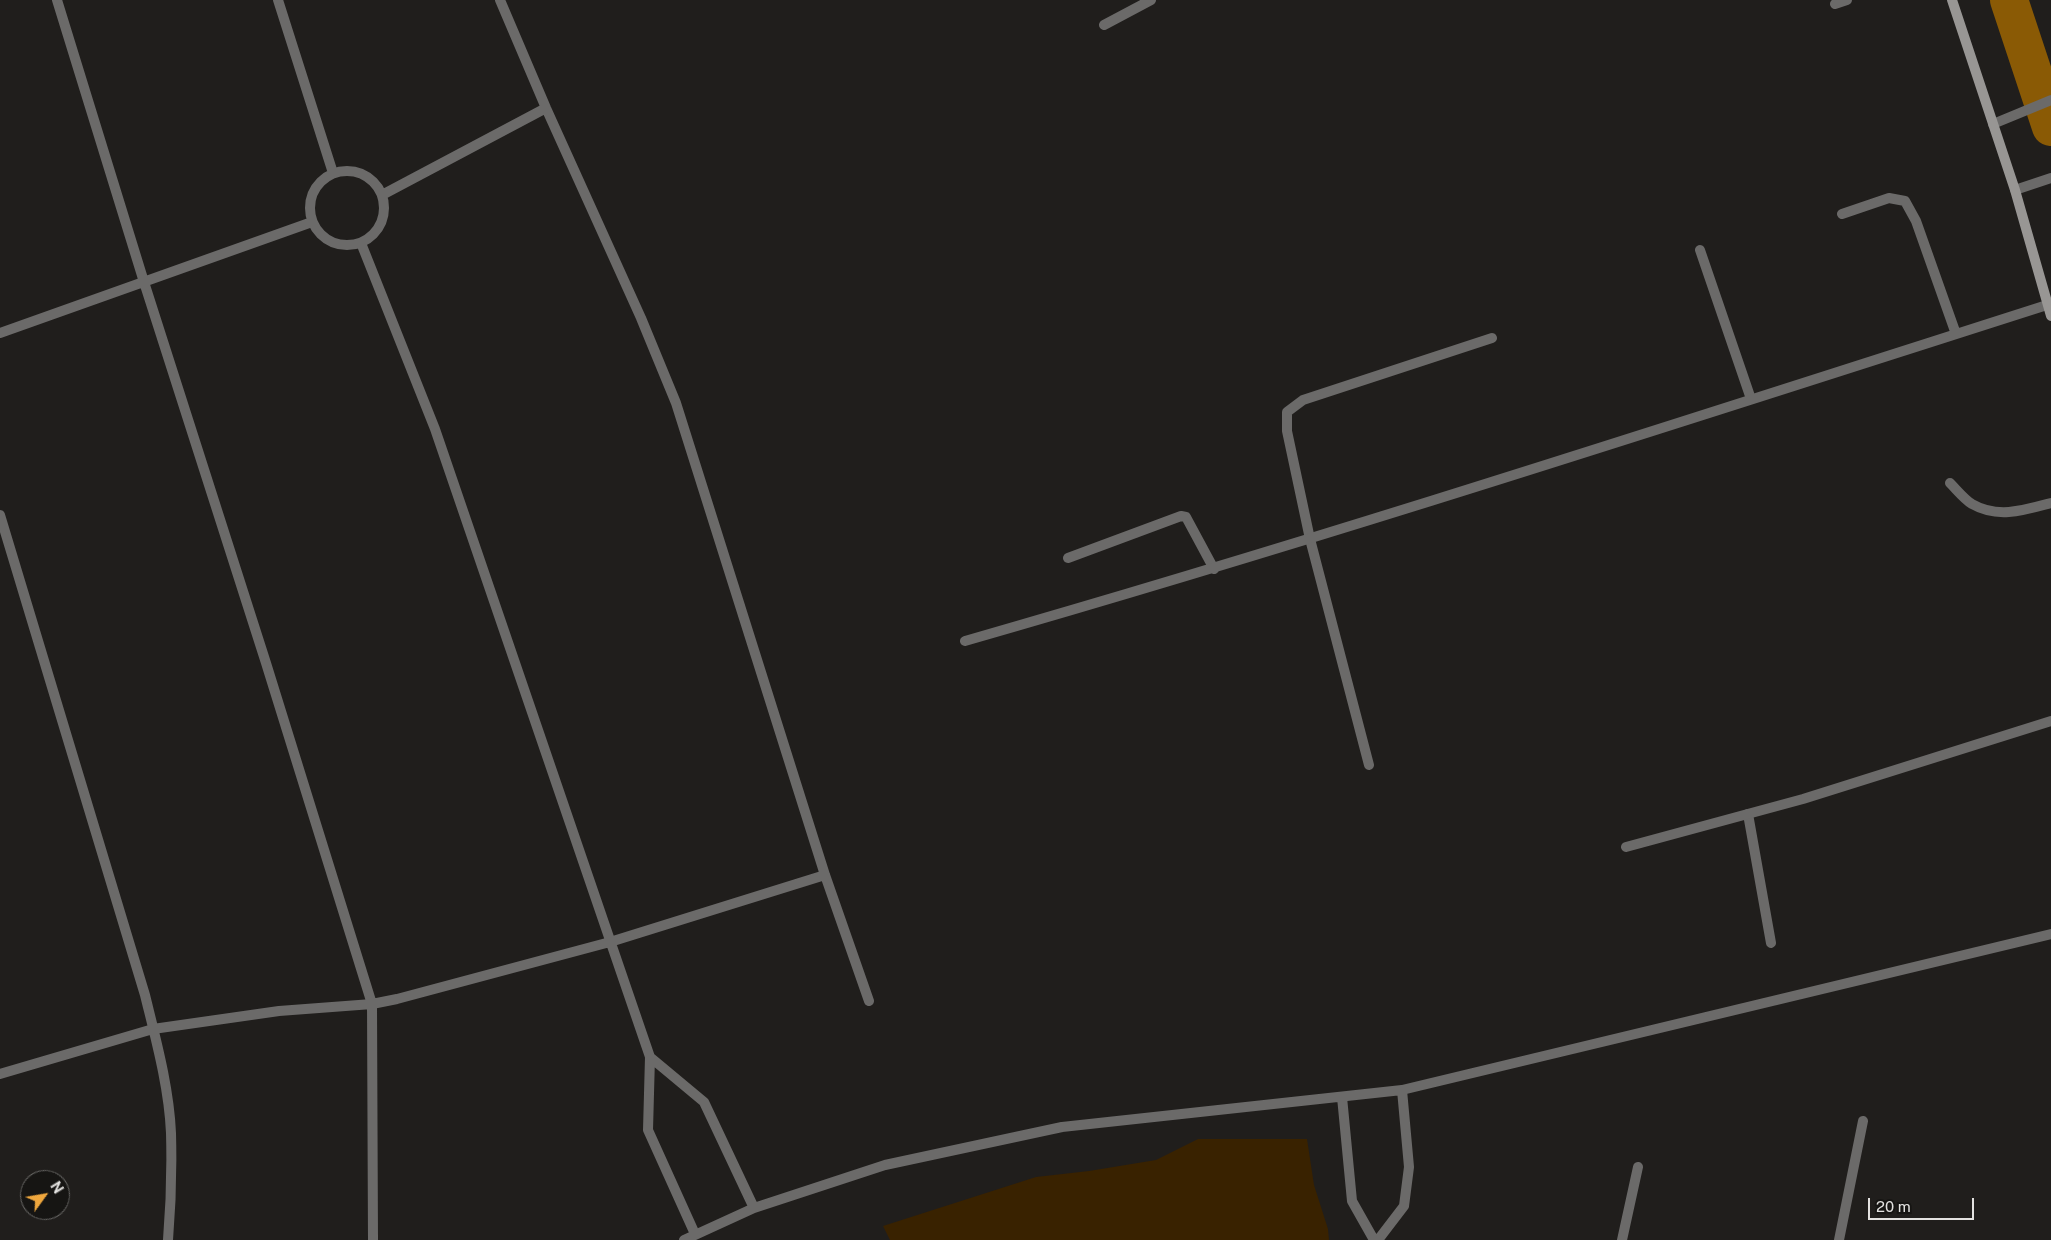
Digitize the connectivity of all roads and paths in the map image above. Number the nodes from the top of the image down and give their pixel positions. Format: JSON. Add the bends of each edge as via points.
{"nodes":[{"id":1,"x":57,"y":0,"type":"edge"},
{"id":2,"x":278,"y":0,"type":"edge"},
{"id":3,"x":500,"y":0,"type":"edge"},
{"id":4,"x":1151,"y":0,"type":"edge"},
{"id":5,"x":1846,"y":0,"type":"edge"},
{"id":6,"x":1952,"y":0,"type":"edge"},
{"id":7,"x":1835,"y":4,"type":"dead end"},
{"id":8,"x":1104,"y":25,"type":"dead end"},
{"id":9,"x":2051,"y":100,"type":"edge"},
{"id":10,"x":546,"y":108,"type":"junction"},
{"id":11,"x":1994,"y":123,"type":"junction"},
{"id":12,"x":333,"y":173,"type":"junction"},
{"id":13,"x":2051,"y":178,"type":"edge"},
{"id":14,"x":2015,"y":190,"type":"junction"},
{"id":15,"x":382,"y":195,"type":"junction"},
{"id":16,"x":1842,"y":214,"type":"dead end"},
{"id":17,"x":312,"y":222,"type":"junction"},
{"id":18,"x":361,"y":243,"type":"junction"},
{"id":19,"x":1700,"y":250,"type":"dead end"},
{"id":20,"x":144,"y":282,"type":"junction"},
{"id":21,"x":2047,"y":305,"type":"junction"},
{"id":22,"x":2051,"y":316,"type":"edge"},
{"id":23,"x":0,"y":333,"type":"edge"},
{"id":24,"x":1956,"y":334,"type":"junction"},
{"id":25,"x":1492,"y":338,"type":"dead end"},
{"id":26,"x":1750,"y":399,"type":"junction"},
{"id":27,"x":1950,"y":483,"type":"dead end"},
{"id":28,"x":2051,"y":502,"type":"edge"},
{"id":29,"x":0,"y":515,"type":"edge"},
{"id":30,"x":1310,"y":539,"type":"junction"},
{"id":31,"x":1068,"y":558,"type":"dead end"},
{"id":32,"x":1214,"y":569,"type":"junction"},
{"id":33,"x":965,"y":642,"type":"dead end"},
{"id":34,"x":2051,"y":721,"type":"edge"},
{"id":35,"x":1369,"y":765,"type":"dead end"},
{"id":36,"x":1748,"y":814,"type":"junction"},
{"id":37,"x":1626,"y":847,"type":"dead end"},
{"id":38,"x":826,"y":875,"type":"junction"},
{"id":39,"x":2051,"y":934,"type":"edge"},
{"id":40,"x":610,"y":942,"type":"junction"},
{"id":41,"x":1771,"y":943,"type":"dead end"},
{"id":42,"x":869,"y":1001,"type":"dead end"},
{"id":43,"x":372,"y":1004,"type":"junction"},
{"id":44,"x":154,"y":1029,"type":"junction"},
{"id":45,"x":650,"y":1057,"type":"junction"},
{"id":46,"x":0,"y":1074,"type":"edge"},
{"id":47,"x":1402,"y":1090,"type":"junction"},
{"id":48,"x":1342,"y":1097,"type":"junction"},
{"id":49,"x":1863,"y":1121,"type":"dead end"},
{"id":50,"x":1638,"y":1168,"type":"dead end"},
{"id":51,"x":754,"y":1208,"type":"junction"},
{"id":52,"x":695,"y":1234,"type":"junction"},
{"id":53,"x":168,"y":1240,"type":"edge"},
{"id":54,"x":373,"y":1240,"type":"edge"},
{"id":55,"x":684,"y":1240,"type":"edge"},
{"id":56,"x":1376,"y":1240,"type":"edge"},
{"id":57,"x":1622,"y":1240,"type":"edge"},
{"id":58,"x":1839,"y":1240,"type":"edge"}],
"edges":[{"from":1,"to":20,"type":"street"},
{"from":2,"to":12,"type":"street"},
{"from":3,"to":10,"type":"street"},
{"from":4,"to":8,"type":"street"},
{"from":5,"to":7,"type":"street"},
{"from":6,"to":11,"type":"street"},
{"from":9,"to":11,"type":"street"},
{"from":10,"to":15,"type":"street"},
{"from":10,"to":38,"type":"street","via":[[676,403]]},
{"from":11,"to":14,"type":"street"},
{"from":12,"to":15,"type":"street","via":[[362,174],[374,182]]},
{"from":12,"to":17,"type":"street","via":[[312,194],[309,208]]},
{"from":13,"to":14,"type":"street"},
{"from":14,"to":21,"type":"street"},
{"from":15,"to":18,"type":"street","via":[[382,224],[373,236]]},
{"from":16,"to":24,"type":"street","via":[[1889,198],[1905,201],[1916,220]]},
{"from":17,"to":18,"type":"street","via":[[320,235],[332,243],[346,246]]},
{"from":17,"to":20,"type":"street"},
{"from":18,"to":40,"type":"street","via":[[435,429]]},
{"from":19,"to":26,"type":"street"},
{"from":20,"to":23,"type":"street"},
{"from":20,"to":43,"type":"street"},
{"from":21,"to":22,"type":"street"},
{"from":21,"to":24,"type":"street"},
{"from":24,"to":26,"type":"street"},
{"from":25,"to":30,"type":"street","via":[[1303,400],[1287,412]]},
{"from":26,"to":30,"type":"street"},
{"from":27,"to":28,"type":"street","via":[[1972,504],[1992,512],[2016,512]]},
{"from":29,"to":44,"type":"street"},
{"from":30,"to":32,"type":"street"},
{"from":30,"to":35,"type":"street"},
{"from":31,"to":32,"type":"street","via":[[1181,516],[1186,517]]},
{"from":32,"to":33,"type":"street"},
{"from":34,"to":36,"type":"street"},
{"from":36,"to":37,"type":"street"},
{"from":36,"to":41,"type":"street"},
{"from":38,"to":40,"type":"street"},
{"from":38,"to":42,"type":"street"},
{"from":39,"to":47,"type":"street"},
{"from":40,"to":43,"type":"street"},
{"from":40,"to":45,"type":"street"},
{"from":43,"to":44,"type":"street","via":[[279,1011]]},
{"from":43,"to":54,"type":"street"},
{"from":44,"to":46,"type":"street"},
{"from":44,"to":53,"type":"street","via":[[171,1132]]},
{"from":45,"to":51,"type":"street","via":[[704,1102]]},
{"from":45,"to":52,"type":"street","via":[[648,1130]]},
{"from":47,"to":48,"type":"street"},
{"from":47,"to":56,"type":"street","via":[[1409,1167],[1404,1206]]},
{"from":48,"to":51,"type":"street","via":[[1062,1127],[885,1164]]},
{"from":48,"to":56,"type":"street","via":[[1352,1202]]},
{"from":49,"to":58,"type":"street"},
{"from":50,"to":57,"type":"street"},
{"from":51,"to":52,"type":"street"},
{"from":52,"to":55,"type":"street"}]}
